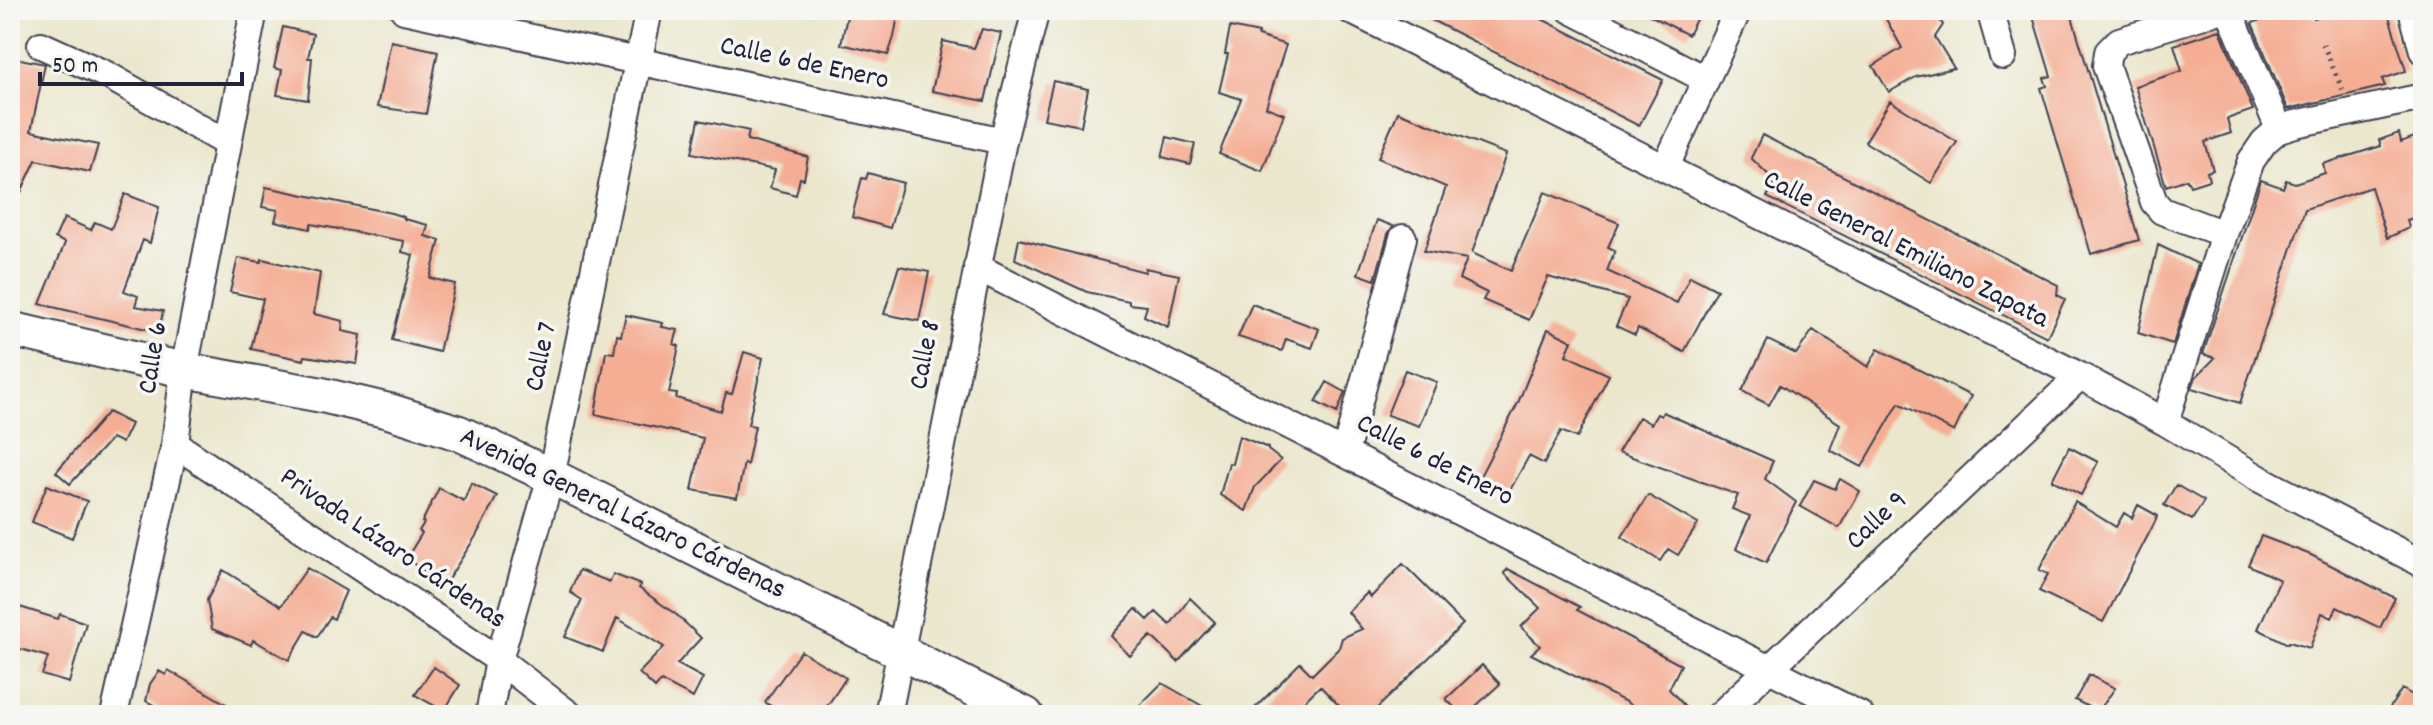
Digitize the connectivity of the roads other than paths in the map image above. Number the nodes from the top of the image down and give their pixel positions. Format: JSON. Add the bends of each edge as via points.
{"nodes":[{"id":1,"x":254,"y":10,"type":"edge"},
{"id":2,"x":404,"y":10,"type":"edge"},
{"id":3,"x":649,"y":10,"type":"edge"},
{"id":4,"x":1036,"y":10,"type":"edge"},
{"id":5,"x":1350,"y":10,"type":"edge"},
{"id":6,"x":1571,"y":10,"type":"edge"},
{"id":7,"x":1738,"y":10,"type":"edge"},
{"id":8,"x":1990,"y":10,"type":"edge"},
{"id":9,"x":2220,"y":10,"type":"edge"},
{"id":10,"x":2229,"y":10,"type":"edge"},
{"id":11,"x":2412,"y":10,"type":"edge"},
{"id":12,"x":41,"y":45,"type":"dead end"},
{"id":13,"x":2423,"y":51,"type":"edge"},
{"id":14,"x":2003,"y":56,"type":"dead end"},
{"id":15,"x":639,"y":61,"type":"junction"},
{"id":16,"x":1705,"y":79,"type":"junction"},
{"id":17,"x":2423,"y":97,"type":"edge"},
{"id":18,"x":2279,"y":129,"type":"junction"},
{"id":19,"x":1003,"y":141,"type":"junction"},
{"id":20,"x":228,"y":144,"type":"junction"},
{"id":21,"x":1666,"y":166,"type":"junction"},
{"id":22,"x":2224,"y":234,"type":"junction"},
{"id":23,"x":1403,"y":238,"type":"dead end"},
{"id":24,"x":977,"y":267,"type":"junction"},
{"id":25,"x":10,"y":329,"type":"edge"},
{"id":26,"x":184,"y":370,"type":"junction"},
{"id":27,"x":2080,"y":376,"type":"junction"},
{"id":28,"x":2165,"y":422,"type":"junction"},
{"id":29,"x":175,"y":444,"type":"junction"},
{"id":30,"x":1345,"y":453,"type":"junction"},
{"id":31,"x":551,"y":476,"type":"junction"},
{"id":32,"x":2423,"y":564,"type":"edge"},
{"id":33,"x":901,"y":653,"type":"junction"},
{"id":34,"x":499,"y":660,"type":"junction"},
{"id":35,"x":1770,"y":668,"type":"junction"},
{"id":36,"x":114,"y":715,"type":"edge"},
{"id":37,"x":489,"y":715,"type":"edge"},
{"id":38,"x":570,"y":715,"type":"edge"},
{"id":39,"x":888,"y":715,"type":"edge"},
{"id":40,"x":1026,"y":715,"type":"edge"},
{"id":41,"x":1720,"y":715,"type":"edge"},
{"id":42,"x":1860,"y":715,"type":"edge"}],
"edges":[{"from":1,"to":20,"type":"street","name":"Calle 6"},
{"from":2,"to":15,"type":"street","name":"Calle 6 de Enero"},
{"from":3,"to":15,"type":"street","name":"Calle 7"},
{"from":4,"to":19,"type":"street","name":"Calle 8"},
{"from":5,"to":21,"type":"street","name":"Calle General Emiliano Zapata"},
{"from":6,"to":16,"type":"street"},
{"from":7,"to":16,"type":"street"},
{"from":8,"to":14,"type":"street"},
{"from":9,"to":22,"type":"street","via":[[2119,41],[2108,52],[2106,66],[2154,202],[2162,211]]},
{"from":10,"to":18,"type":"street"},
{"from":11,"to":13,"type":"street"},
{"from":12,"to":20,"type":"street","via":[[107,75]]},
{"from":15,"to":19,"type":"street","name":"Calle 6 de Enero"},
{"from":15,"to":31,"type":"street","name":"Calle 7"},
{"from":16,"to":21,"type":"street"},
{"from":17,"to":18,"type":"street"},
{"from":18,"to":22,"type":"street","via":[[2251,161]]},
{"from":19,"to":24,"type":"street","name":"Calle 8"},
{"from":20,"to":26,"type":"street","name":"Calle 6"},
{"from":21,"to":27,"type":"street","name":"Calle General Emiliano Zapata"},
{"from":22,"to":28,"type":"street"},
{"from":23,"to":30,"type":"street"},
{"from":24,"to":30,"type":"street","name":"Calle 6 de Enero"},
{"from":24,"to":33,"type":"street","name":"Calle 8"},
{"from":25,"to":26,"type":"main road","name":"Avenida General Lázaro Cárdenas"},
{"from":26,"to":29,"type":"street","name":"Calle 6"},
{"from":26,"to":31,"type":"main road","name":"Avenida General Lázaro Cárdenas","via":[[389,411],[459,433]]},
{"from":27,"to":28,"type":"street","name":"Calle General Emiliano Zapata"},
{"from":27,"to":35,"type":"street","name":"Calle 9"},
{"from":28,"to":32,"type":"street","name":"Calle General Emiliano Zapata","via":[[2260,479]]},
{"from":29,"to":34,"type":"street","name":"Privada Lázaro Cárdenas"},
{"from":29,"to":36,"type":"street","name":"Calle 6"},
{"from":30,"to":35,"type":"street","name":"Calle 6 de Enero"},
{"from":31,"to":33,"type":"main road","name":"Avenida General Lázaro Cárdenas"},
{"from":31,"to":34,"type":"street","name":"Calle 7"},
{"from":33,"to":39,"type":"street","name":"Calle 8"},
{"from":33,"to":40,"type":"main road","name":"Avenida General Lázaro Cárdenas"},
{"from":34,"to":37,"type":"street","name":"Calle 7"},
{"from":34,"to":38,"type":"street","name":"Privada Lázaro Cárdenas"},
{"from":35,"to":41,"type":"street","name":"Calle 9"},
{"from":35,"to":42,"type":"street","name":"Calle 6 de Enero"}]}
